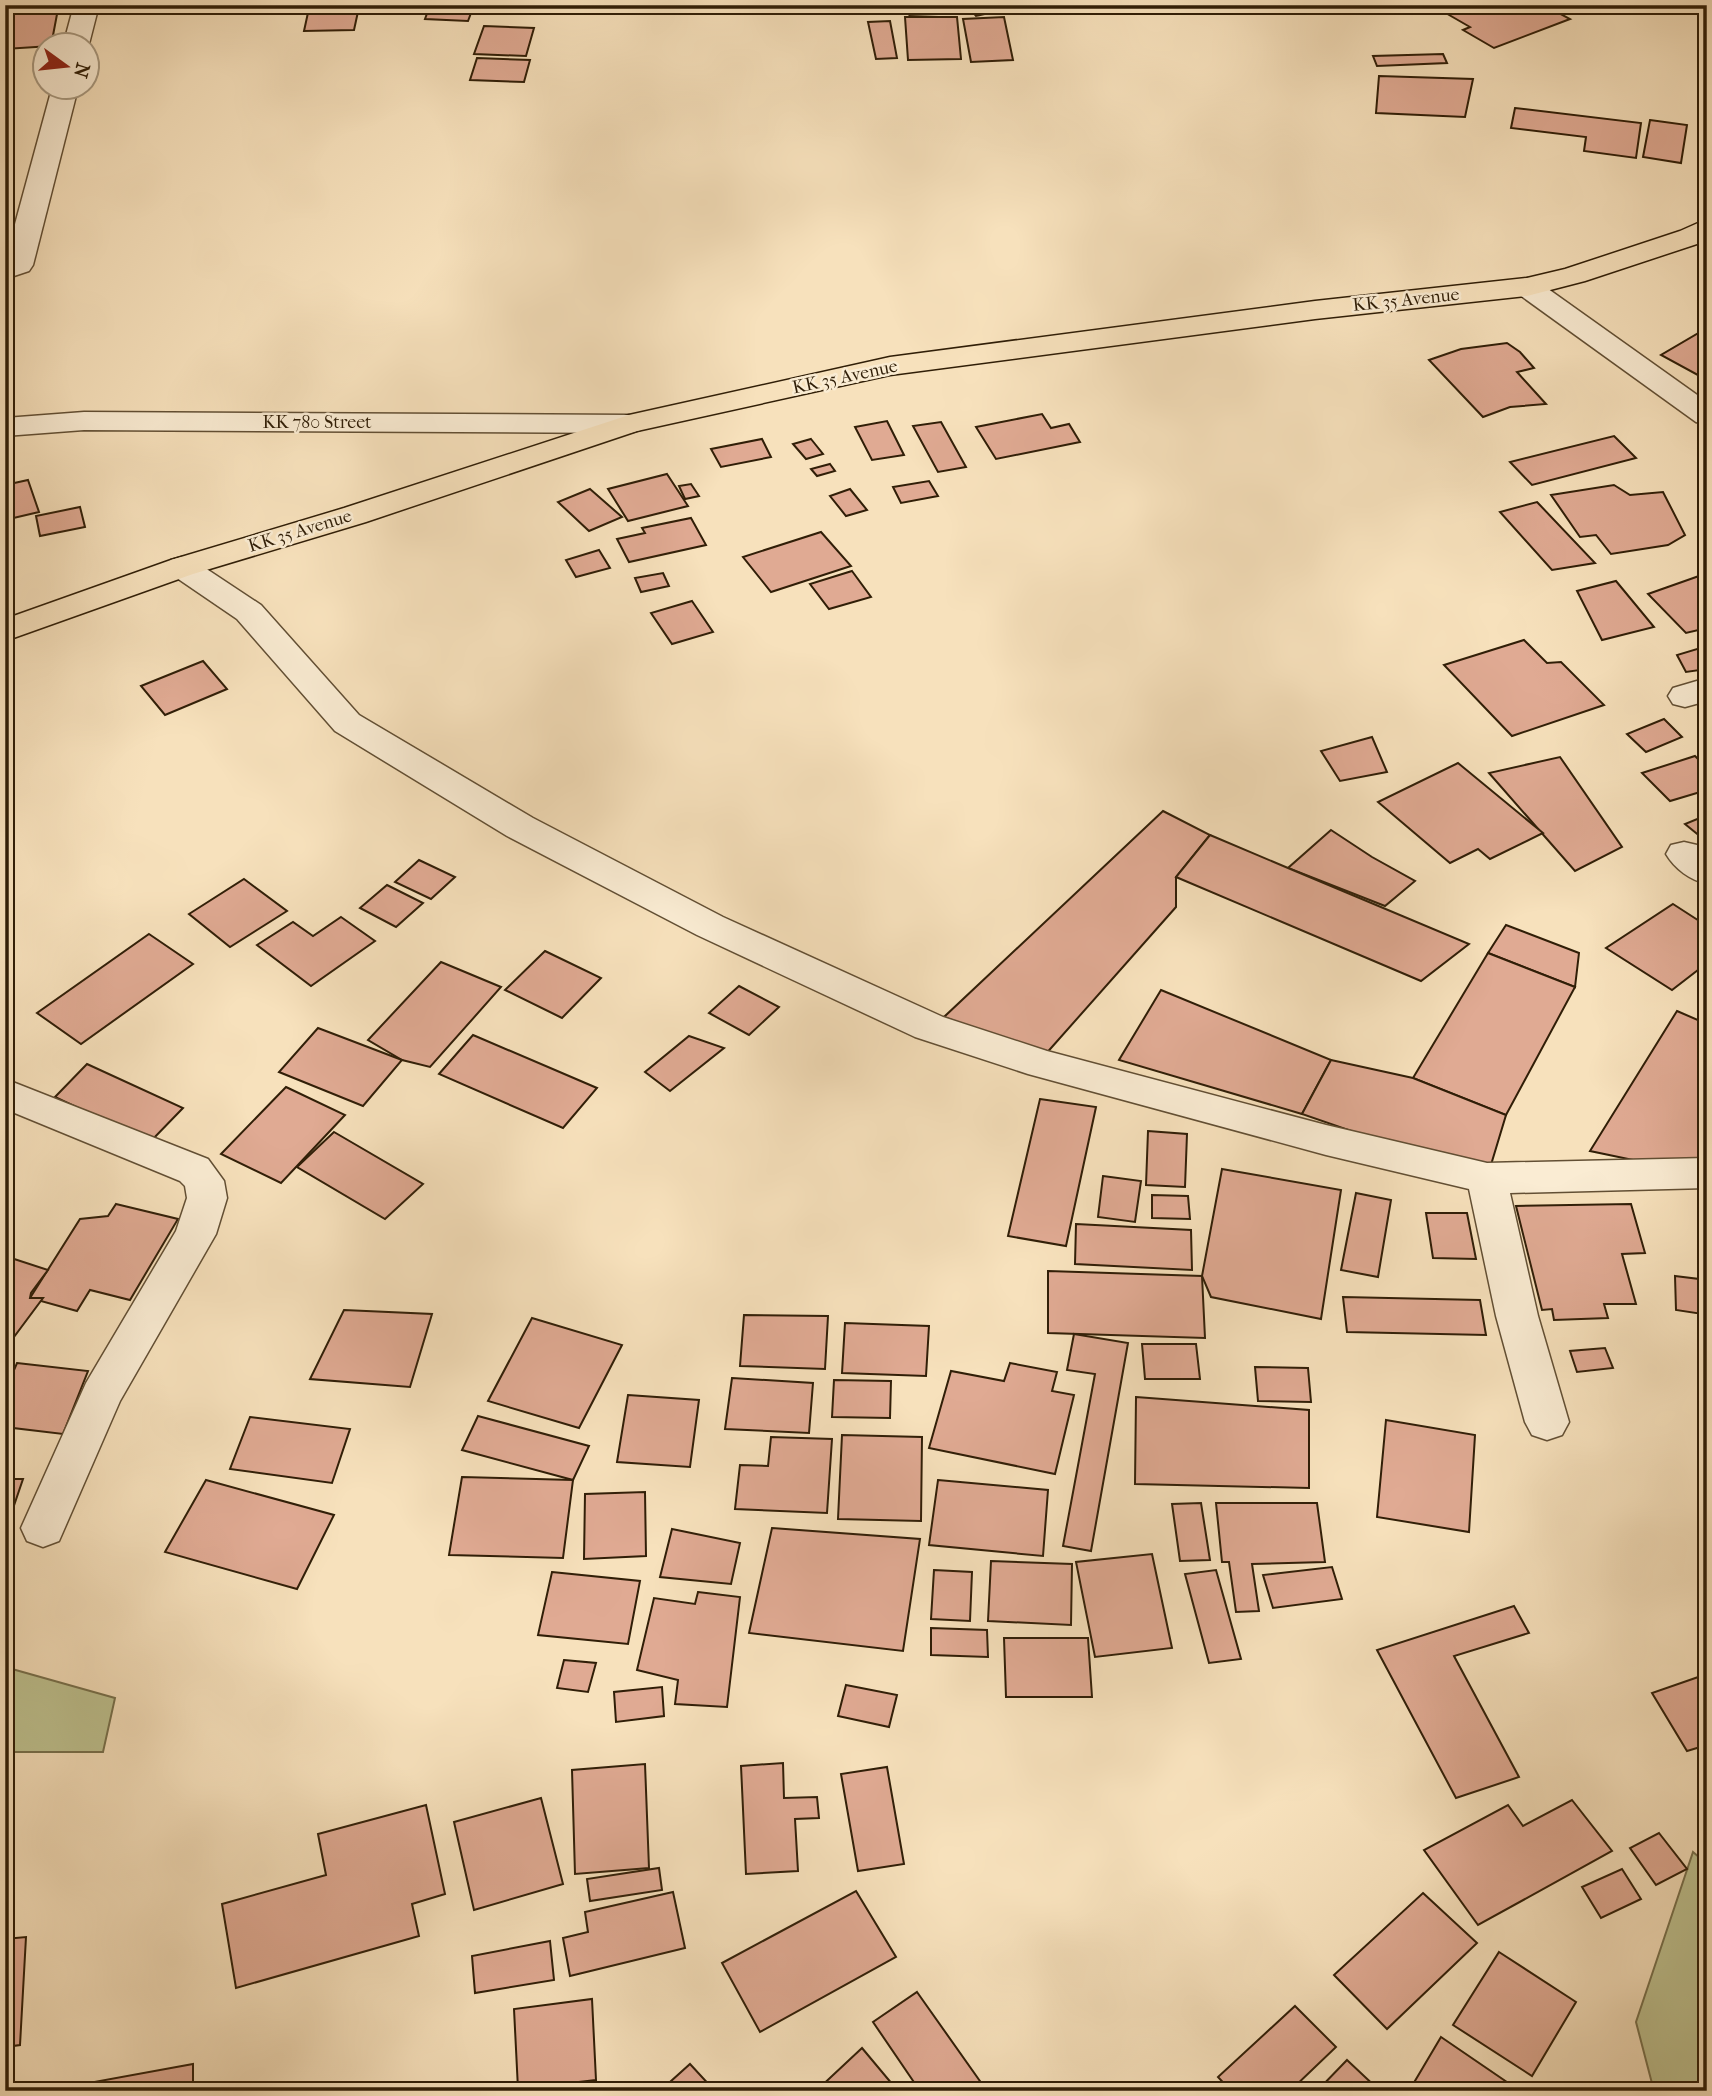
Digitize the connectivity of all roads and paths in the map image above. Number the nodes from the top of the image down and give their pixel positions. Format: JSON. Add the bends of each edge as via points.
{"nodes":[{"id":1,"x":87,"y":5,"type":"edge"},
{"id":2,"x":80,"y":32,"type":"edge"},
{"id":3,"x":61,"y":102,"type":"edge"},
{"id":4,"x":1707,"y":227,"type":"edge"},
{"id":5,"x":5,"y":271,"type":"edge"},
{"id":6,"x":1527,"y":287,"type":"junction"},
{"id":7,"x":1707,"y":416,"type":"edge"},
{"id":8,"x":629,"y":424,"type":"junction"},
{"id":9,"x":5,"y":427,"type":"edge"},
{"id":10,"x":181,"y":567,"type":"junction"},
{"id":11,"x":5,"y":632,"type":"edge"},
{"id":12,"x":5,"y":1093,"type":"edge"},
{"id":13,"x":1707,"y":1173,"type":"edge"},
{"id":14,"x":1487,"y":1178,"type":"junction"},
{"id":15,"x":1546,"y":1422,"type":"dead end"},
{"id":16,"x":43,"y":1528,"type":"dead end"}],
"edges":[{"from":1,"to":2,"type":"street"},
{"from":3,"to":5,"type":"street","via":[[19,265]]},
{"from":4,"to":6,"type":"main road","name":"KK 35 Avenue","via":[[1690,237]]},
{"from":6,"to":7,"type":"street"},
{"from":6,"to":8,"type":"main road","name":"KK 35 Avenue","via":[[890,366]]},
{"from":8,"to":9,"type":"street","name":"KK 780 Street","via":[[85,421]]},
{"from":8,"to":10,"type":"main road","name":"KK 35 Avenue"},
{"from":10,"to":11,"type":"main road","name":"KK 35 Avenue"},
{"from":10,"to":14,"type":"street","via":[[249,612],[347,723],[520,827],[851,993],[929,1027],[1042,1065]]},
{"from":12,"to":16,"type":"street","via":[[194,1170],[204,1181],[207,1198],[196,1234],[101,1395]]},
{"from":13,"to":14,"type":"street"},
{"from":14,"to":15,"type":"street"}]}
